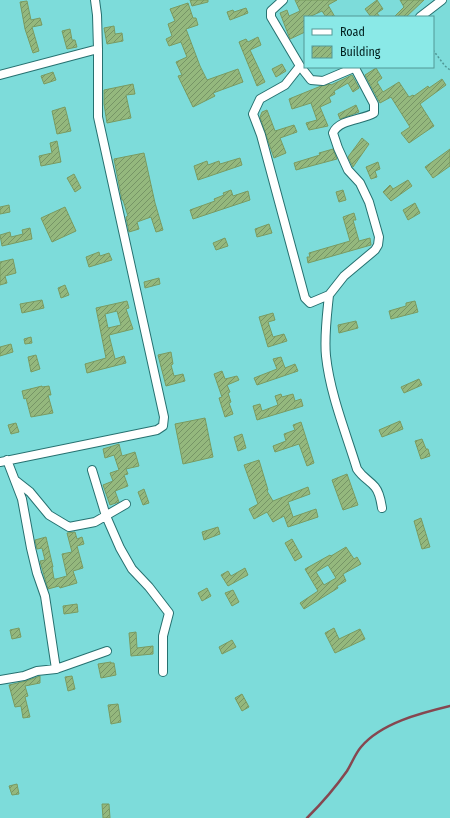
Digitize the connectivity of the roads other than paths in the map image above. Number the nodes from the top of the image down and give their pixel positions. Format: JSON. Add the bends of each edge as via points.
{"nodes":[{"id":1,"x":95,"y":0,"type":"edge"},
{"id":2,"x":283,"y":0,"type":"edge"},
{"id":3,"x":442,"y":0,"type":"edge"},
{"id":4,"x":421,"y":16,"type":"edge"},
{"id":5,"x":98,"y":49,"type":"junction"},
{"id":6,"x":300,"y":66,"type":"junction"},
{"id":7,"x":353,"y":68,"type":"edge"},
{"id":8,"x":356,"y":68,"type":"edge"},
{"id":9,"x":0,"y":74,"type":"edge"},
{"id":10,"x":329,"y":295,"type":"junction"},
{"id":11,"x":4,"y":461,"type":"edge"},
{"id":12,"x":92,"y":470,"type":"dead end"},
{"id":13,"x":15,"y":480,"type":"junction"},
{"id":14,"x":126,"y":504,"type":"dead end"},
{"id":15,"x":382,"y":508,"type":"dead end"},
{"id":16,"x":106,"y":516,"type":"junction"},
{"id":17,"x":107,"y":651,"type":"dead end"},
{"id":18,"x":56,"y":669,"type":"junction"},
{"id":19,"x":163,"y":672,"type":"dead end"},
{"id":20,"x":0,"y":680,"type":"edge"}],
"edges":[{"from":1,"to":5,"type":"street"},
{"from":2,"to":6,"type":"street","via":[[271,11],[271,17]]},
{"from":3,"to":4,"type":"street"},
{"from":5,"to":9,"type":"street"},
{"from":5,"to":11,"type":"street","via":[[98,117],[158,387],[164,417],[163,426],[157,430]]},
{"from":6,"to":7,"type":"street","via":[[311,80],[318,81]]},
{"from":6,"to":10,"type":"street","via":[[285,84],[260,99],[253,114],[263,142],[305,298],[310,303]]},
{"from":8,"to":10,"type":"street","via":[[374,104],[374,113],[353,119],[336,128],[333,133],[348,170],[360,182],[369,202],[379,237],[376,250],[344,276]]},
{"from":10,"to":15,"type":"street","via":[[326,356],[333,394],[357,469],[376,488]]},
{"from":11,"to":13,"type":"street"},
{"from":12,"to":16,"type":"street"},
{"from":13,"to":16,"type":"street","via":[[30,492],[49,515],[69,527],[95,522]]},
{"from":13,"to":18,"type":"street","via":[[22,499],[31,548],[45,596]]},
{"from":14,"to":16,"type":"street"},
{"from":16,"to":19,"type":"street","via":[[132,569],[169,613],[163,636]]},
{"from":17,"to":18,"type":"street"},
{"from":18,"to":20,"type":"street"}]}
